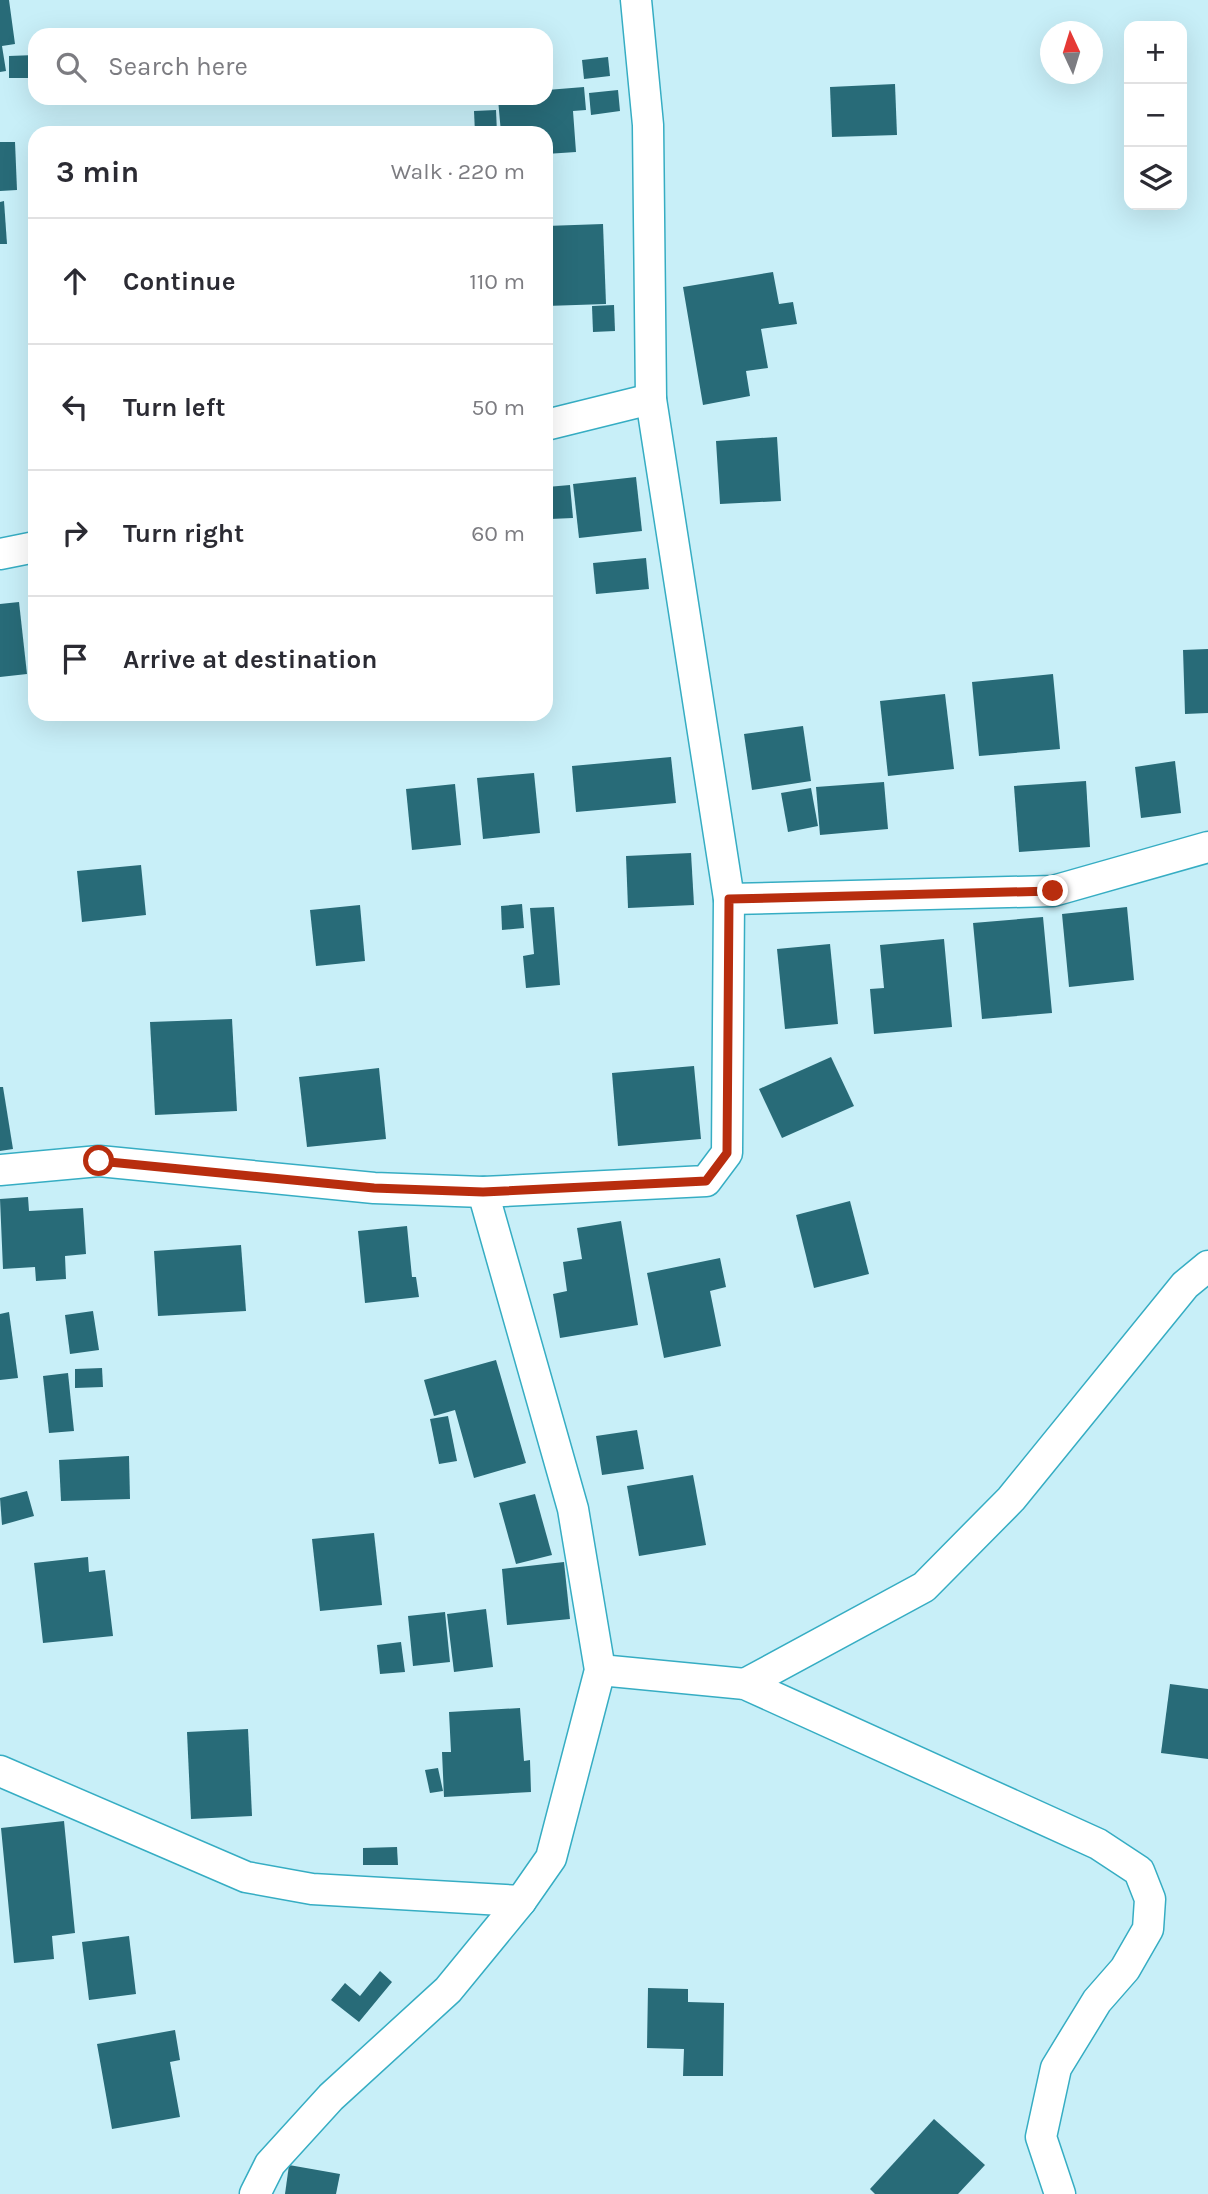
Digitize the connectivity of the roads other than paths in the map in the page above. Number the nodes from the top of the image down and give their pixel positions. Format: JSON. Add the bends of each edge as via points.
{"nodes":[{"id":1,"x":636,"y":0,"type":"edge"},
{"id":2,"x":652,"y":399,"type":"junction"},
{"id":3,"x":553,"y":423,"type":"edge"},
{"id":4,"x":28,"y":548,"type":"edge"},
{"id":5,"x":0,"y":554,"type":"edge"},
{"id":6,"x":1208,"y":847,"type":"edge"},
{"id":7,"x":729,"y":899,"type":"junction"},
{"id":8,"x":0,"y":1170,"type":"edge"},
{"id":9,"x":483,"y":1192,"type":"junction"},
{"id":10,"x":1208,"y":1266,"type":"edge"},
{"id":11,"x":600,"y":1670,"type":"junction"},
{"id":12,"x":745,"y":1684,"type":"junction"},
{"id":13,"x":0,"y":1770,"type":"edge"},
{"id":14,"x":521,"y":1901,"type":"junction"},
{"id":15,"x":255,"y":2194,"type":"edge"},
{"id":16,"x":1060,"y":2194,"type":"edge"}],
"edges":[{"from":1,"to":2,"type":"street","via":[[648,125]]},
{"from":2,"to":3,"type":"street"},
{"from":2,"to":7,"type":"street"},
{"from":4,"to":5,"type":"street"},
{"from":6,"to":7,"type":"street","via":[[1053,891]]},
{"from":7,"to":9,"type":"street","via":[[727,1153],[706,1181]]},
{"from":8,"to":9,"type":"street","via":[[99,1161],[374,1188]]},
{"from":9,"to":11,"type":"street","via":[[573,1509]]},
{"from":10,"to":12,"type":"street","via":[[1185,1285],[1011,1499],[924,1587]]},
{"from":11,"to":12,"type":"street"},
{"from":11,"to":14,"type":"street","via":[[551,1858]]},
{"from":12,"to":16,"type":"street","via":[[1098,1844],[1139,1871],[1150,1899],[1148,1928],[1056,2068],[1041,2137]]},
{"from":13,"to":14,"type":"street","via":[[246,1877],[313,1888]]},
{"from":14,"to":15,"type":"street","via":[[448,1990],[331,2097],[270,2165]]}]}
